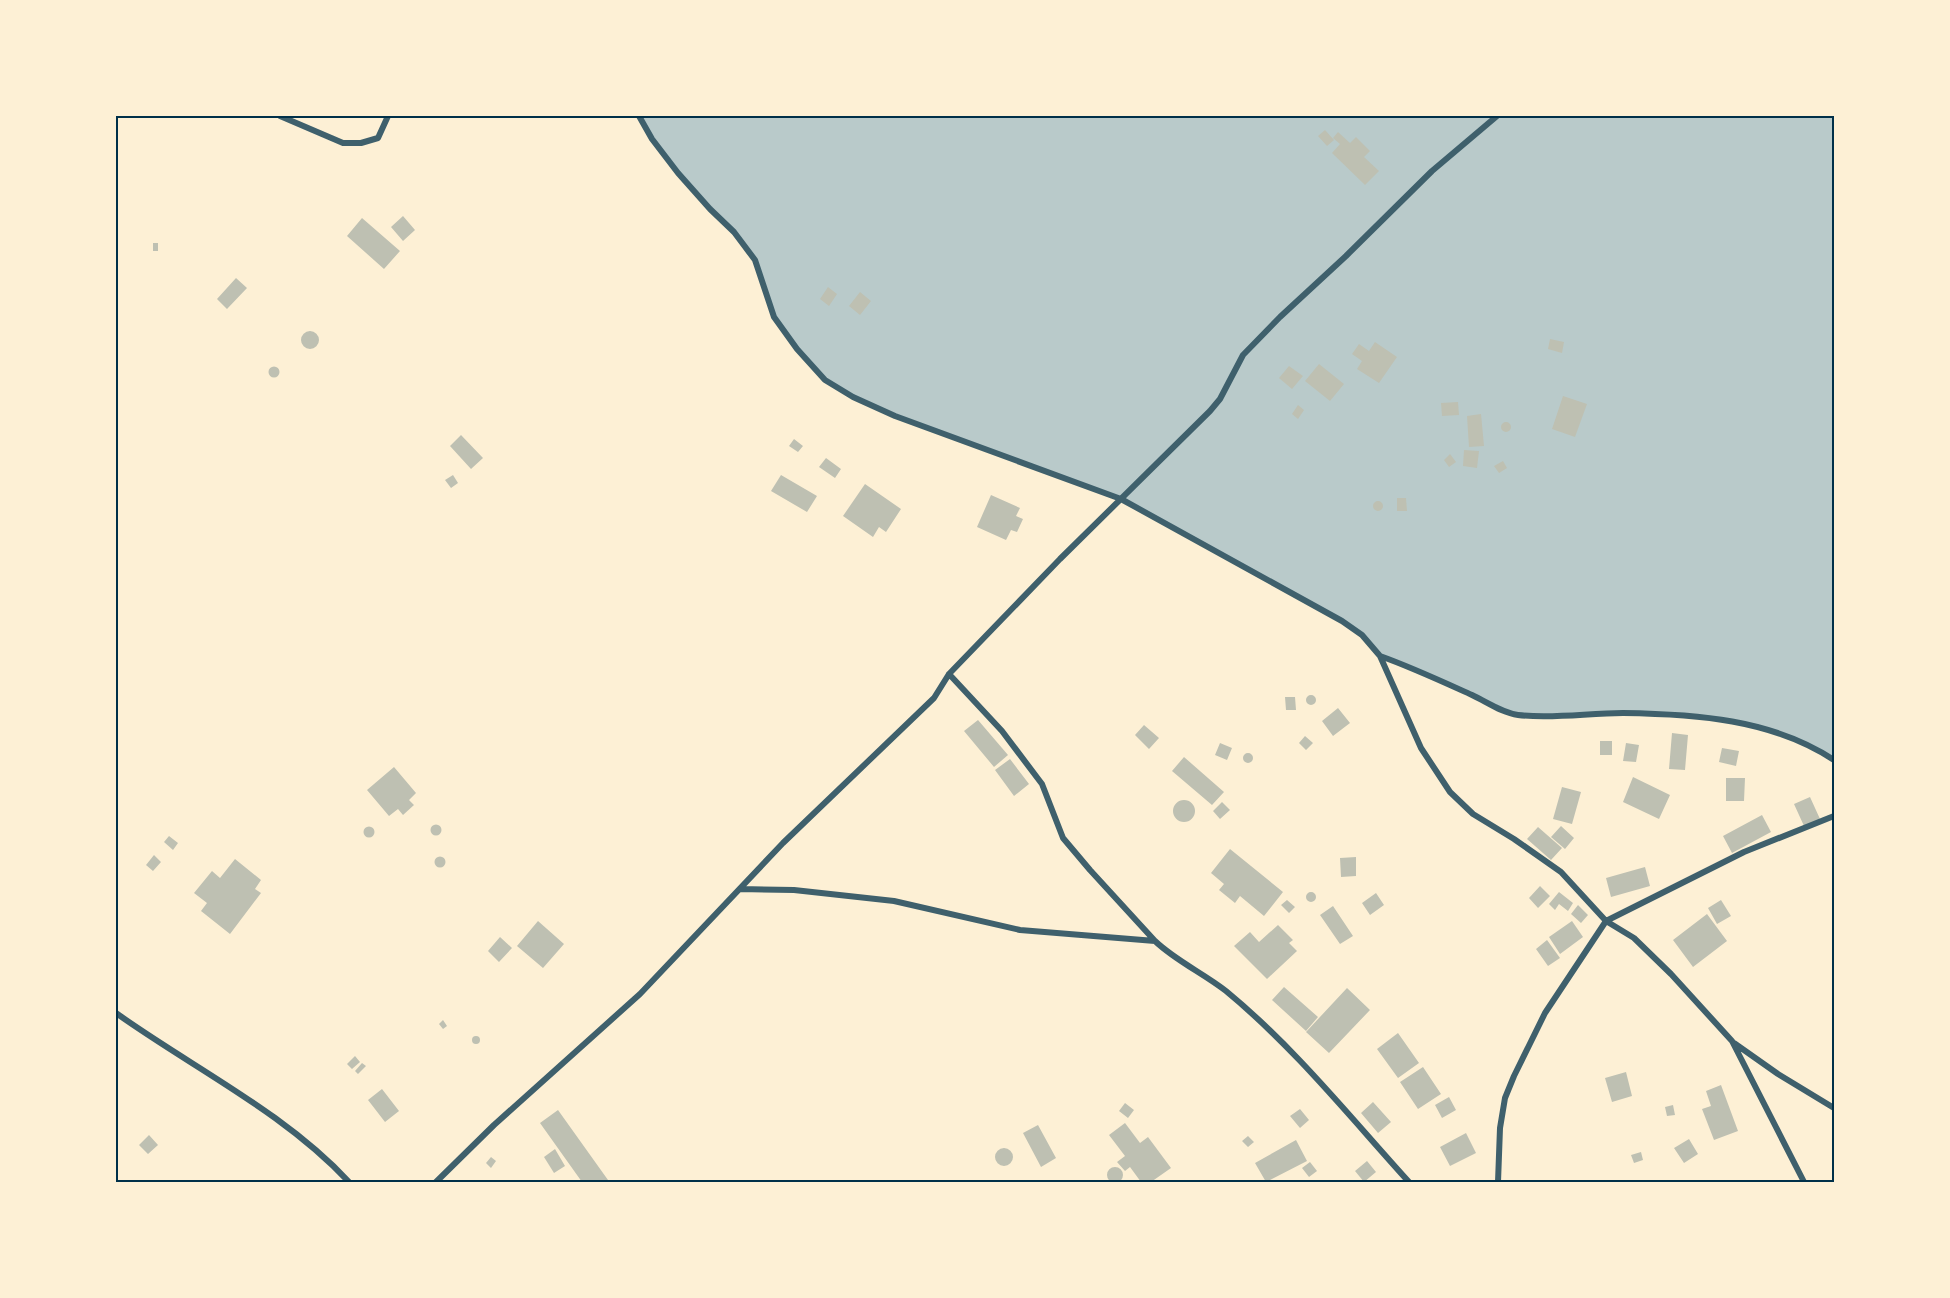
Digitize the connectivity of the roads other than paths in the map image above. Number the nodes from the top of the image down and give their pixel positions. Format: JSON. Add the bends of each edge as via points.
{"nodes":[{"id":1,"x":280,"y":116,"type":"edge"},
{"id":2,"x":388,"y":116,"type":"edge"},
{"id":3,"x":639,"y":116,"type":"edge"},
{"id":4,"x":1497,"y":116,"type":"edge"},
{"id":5,"x":1121,"y":499,"type":"junction"},
{"id":6,"x":1380,"y":656,"type":"junction"},
{"id":7,"x":949,"y":674,"type":"junction"},
{"id":8,"x":1834,"y":759,"type":"edge"},
{"id":9,"x":1834,"y":816,"type":"edge"},
{"id":10,"x":740,"y":889,"type":"junction"},
{"id":11,"x":1606,"y":921,"type":"junction"},
{"id":12,"x":1155,"y":941,"type":"junction"},
{"id":13,"x":116,"y":1013,"type":"edge"},
{"id":14,"x":1732,"y":1041,"type":"junction"},
{"id":15,"x":1834,"y":1108,"type":"edge"},
{"id":16,"x":349,"y":1182,"type":"edge"},
{"id":17,"x":436,"y":1182,"type":"edge"},
{"id":18,"x":1409,"y":1182,"type":"edge"},
{"id":19,"x":1498,"y":1182,"type":"edge"},
{"id":20,"x":1804,"y":1182,"type":"edge"}],
"edges":[{"from":1,"to":2,"type":"street","via":[[343,143],[362,143],[378,138]]},
{"from":3,"to":5,"type":"street","via":[[651,139],[678,173],[735,232],[755,260],[774,317],[825,380],[895,416]]},
{"from":4,"to":5,"type":"street","via":[[1432,171],[1280,317],[1243,355],[1210,411]]},
{"from":5,"to":6,"type":"street","via":[[1356,630]]},
{"from":5,"to":7,"type":"street"},
{"from":6,"to":8,"type":"street","via":[[1516,715],[1623,713],[1732,720],[1784,735]]},
{"from":6,"to":11,"type":"street","via":[[1421,748],[1450,792],[1473,814],[1560,872]]},
{"from":7,"to":10,"type":"street","via":[[934,698]]},
{"from":7,"to":12,"type":"street","via":[[1002,732],[1042,784],[1063,838]]},
{"from":9,"to":11,"type":"street","via":[[1744,852]]},
{"from":10,"to":12,"type":"street","via":[[794,890],[894,901],[1020,930]]},
{"from":10,"to":17,"type":"street","via":[[640,994]]},
{"from":11,"to":14,"type":"street","via":[[1634,938]]},
{"from":11,"to":19,"type":"street","via":[[1545,1013],[1514,1076],[1500,1128]]},
{"from":12,"to":18,"type":"street","via":[[1225,991],[1256,1019],[1311,1073]]},
{"from":13,"to":16,"type":"street","via":[[271,1116]]},
{"from":14,"to":15,"type":"street"},
{"from":14,"to":20,"type":"street"}]}
